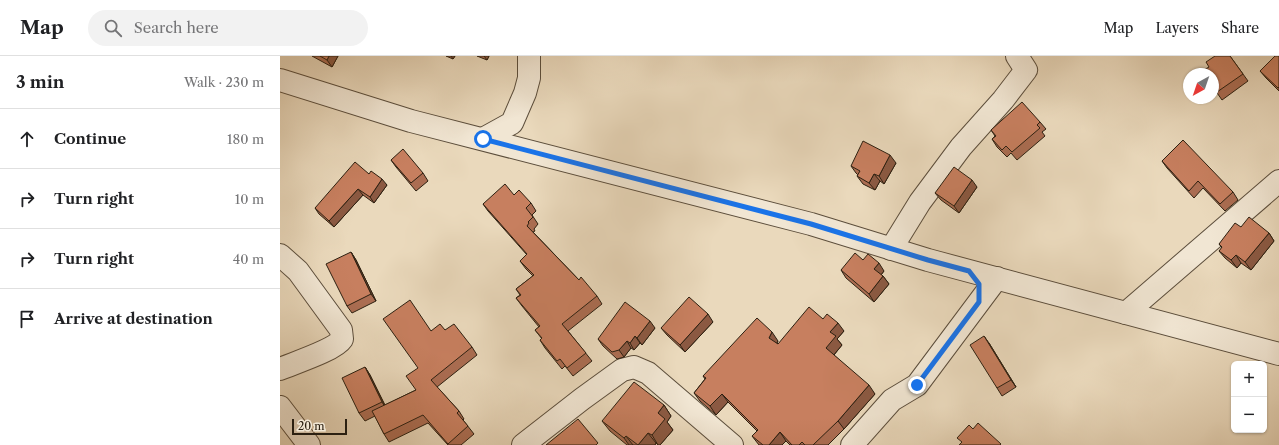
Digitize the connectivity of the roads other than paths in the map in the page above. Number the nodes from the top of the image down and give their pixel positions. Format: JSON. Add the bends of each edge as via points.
{"nodes":[{"id":1,"x":529,"y":56,"type":"edge"},
{"id":2,"x":1017,"y":56,"type":"edge"},
{"id":3,"x":280,"y":80,"type":"edge"},
{"id":4,"x":512,"y":123,"type":"junction"},
{"id":5,"x":483,"y":139,"type":"junction"},
{"id":6,"x":524,"y":150,"type":"junction"},
{"id":7,"x":1279,"y":180,"type":"edge"},
{"id":8,"x":891,"y":249,"type":"junction"},
{"id":9,"x":280,"y":255,"type":"edge"},
{"id":10,"x":969,"y":271,"type":"junction"},
{"id":11,"x":996,"y":278,"type":"junction"},
{"id":12,"x":979,"y":302,"type":"junction"},
{"id":13,"x":1126,"y":313,"type":"junction"},
{"id":14,"x":1279,"y":354,"type":"edge"},
{"id":15,"x":280,"y":369,"type":"edge"},
{"id":16,"x":284,"y":415,"type":"edge"},
{"id":17,"x":309,"y":445,"type":"edge"},
{"id":18,"x":523,"y":445,"type":"edge"},
{"id":19,"x":732,"y":445,"type":"edge"},
{"id":20,"x":852,"y":445,"type":"edge"}],
"edges":[{"from":1,"to":4,"type":"street","via":[[529,78]]},
{"from":2,"to":8,"type":"street","via":[[1026,70],[961,147],[920,202]]},
{"from":3,"to":5,"type":"street","via":[[411,121]]},
{"from":4,"to":5,"type":"street"},
{"from":4,"to":6,"type":"street"},
{"from":5,"to":6,"type":"street"},
{"from":6,"to":8,"type":"street","via":[[811,224]]},
{"from":7,"to":13,"type":"street"},
{"from":8,"to":10,"type":"street"},
{"from":9,"to":15,"type":"street","via":[[298,271],[341,330],[342,339],[331,348]]},
{"from":10,"to":11,"type":"street"},
{"from":10,"to":12,"type":"street","via":[[979,284]]},
{"from":11,"to":12,"type":"street"},
{"from":11,"to":13,"type":"street"},
{"from":12,"to":20,"type":"street","via":[[917,385],[892,400]]},
{"from":13,"to":14,"type":"street"},
{"from":16,"to":17,"type":"street"},
{"from":18,"to":19,"type":"street","via":[[622,370],[634,367],[648,373]]}]}
